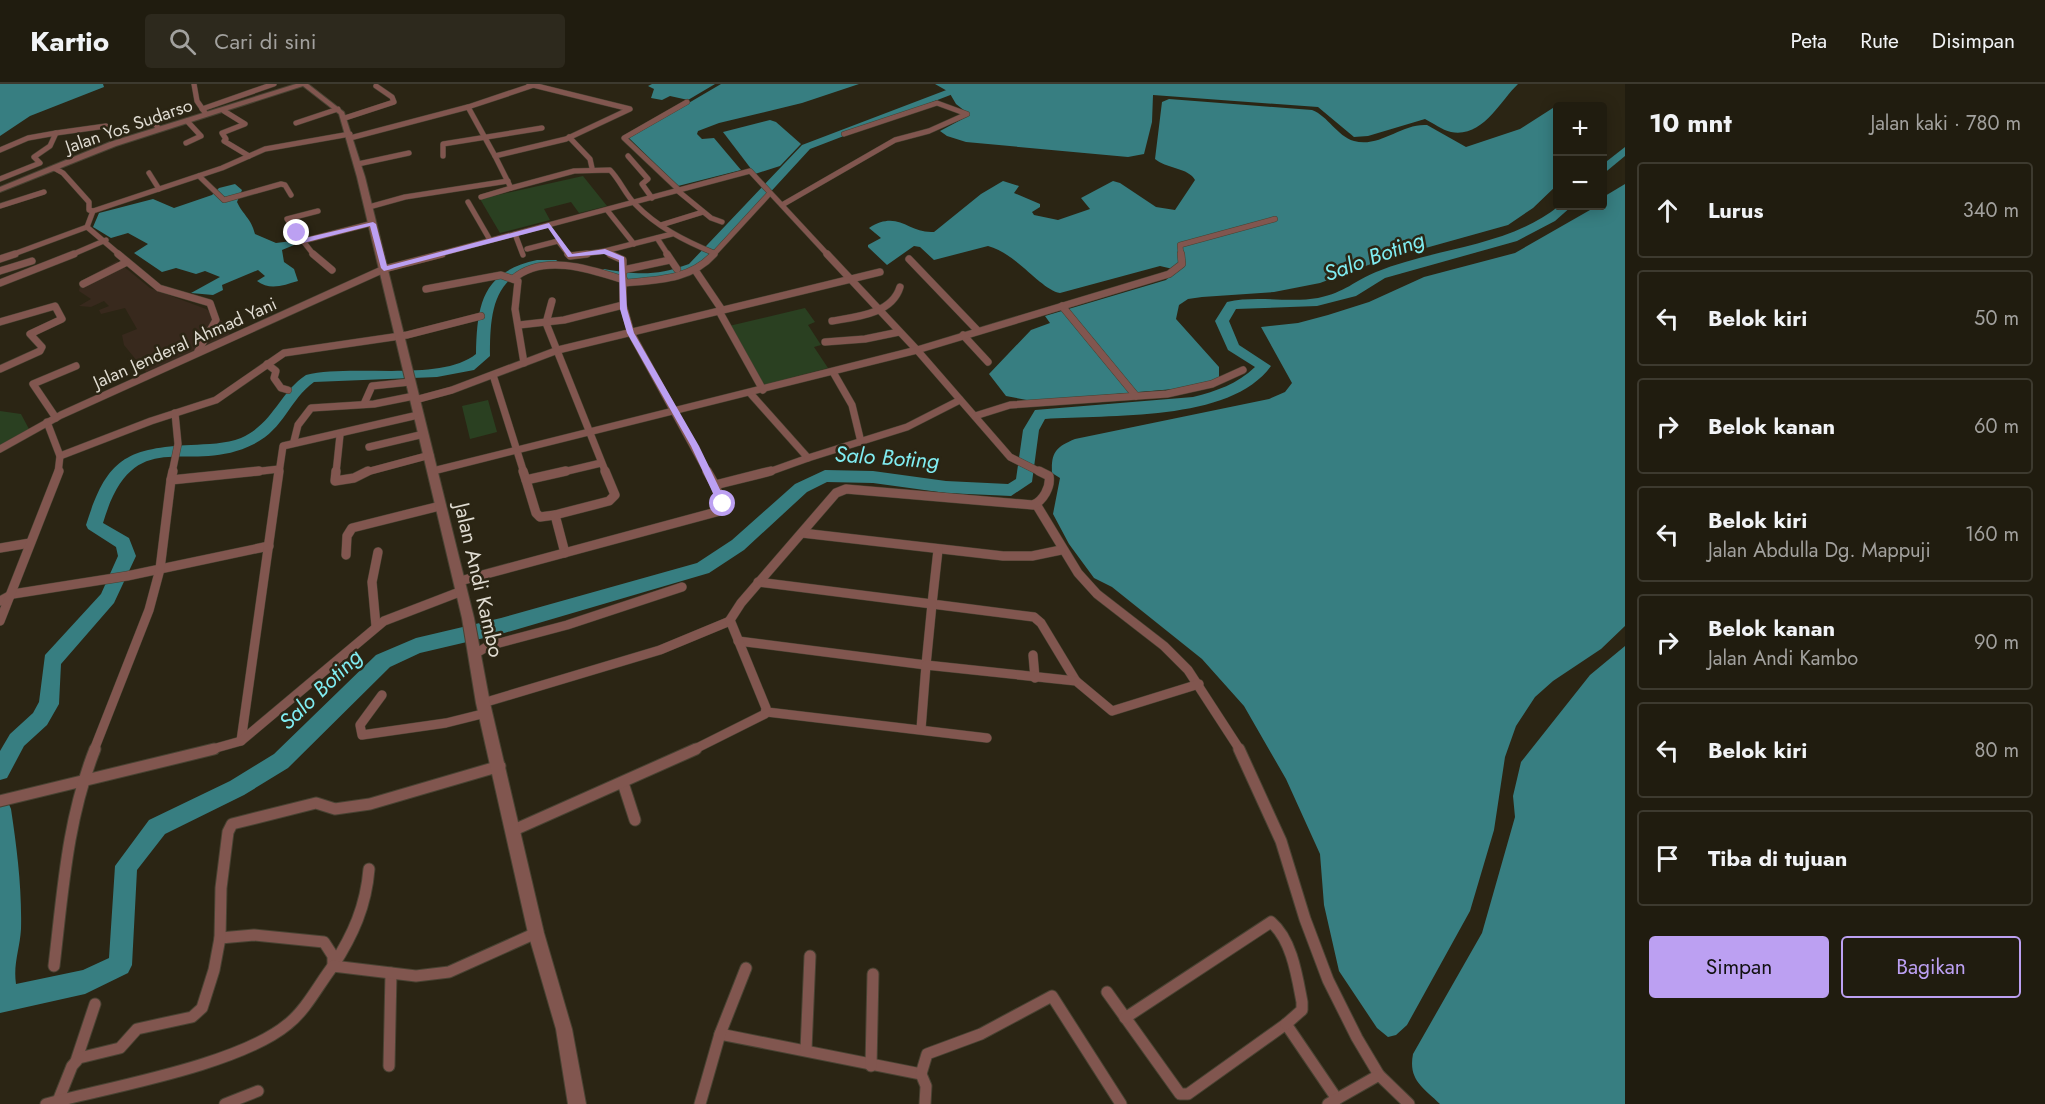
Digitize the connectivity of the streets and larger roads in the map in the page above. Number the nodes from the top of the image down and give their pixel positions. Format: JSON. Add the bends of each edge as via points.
{"nodes":[{"id":1,"x":197,"y":84,"type":"edge"},
{"id":2,"x":274,"y":84,"type":"edge"},
{"id":3,"x":304,"y":84,"type":"edge"},
{"id":4,"x":532,"y":85,"type":"edge"},
{"id":5,"x":376,"y":86,"type":"dead end"},
{"id":6,"x":378,"y":102,"type":"dead end"},
{"id":7,"x":687,"y":102,"type":"dead end"},
{"id":8,"x":468,"y":107,"type":"junction"},
{"id":9,"x":224,"y":111,"type":"junction"},
{"id":10,"x":205,"y":112,"type":"junction"},
{"id":11,"x":342,"y":113,"type":"junction"},
{"id":12,"x":152,"y":120,"type":"dead end"},
{"id":13,"x":187,"y":122,"type":"junction"},
{"id":14,"x":296,"y":123,"type":"dead end"},
{"id":15,"x":106,"y":126,"type":"dead end"},
{"id":16,"x":542,"y":128,"type":"dead end"},
{"id":17,"x":159,"y":129,"type":"junction"},
{"id":18,"x":56,"y":133,"type":"junction"},
{"id":19,"x":844,"y":134,"type":"dead end"},
{"id":20,"x":350,"y":136,"type":"junction"},
{"id":21,"x":570,"y":137,"type":"junction"},
{"id":22,"x":484,"y":139,"type":"junction"},
{"id":23,"x":186,"y":143,"type":"dead end"},
{"id":24,"x":0,"y":150,"type":"edge"},
{"id":25,"x":409,"y":153,"type":"dead end"},
{"id":26,"x":249,"y":156,"type":"junction"},
{"id":27,"x":443,"y":156,"type":"dead end"},
{"id":28,"x":495,"y":156,"type":"junction"},
{"id":29,"x":628,"y":156,"type":"dead end"},
{"id":30,"x":358,"y":164,"type":"junction"},
{"id":31,"x":54,"y":168,"type":"junction"},
{"id":32,"x":592,"y":168,"type":"junction"},
{"id":33,"x":0,"y":171,"type":"edge"},
{"id":34,"x":149,"y":173,"type":"dead end"},
{"id":35,"x":8,"y":176,"type":"junction"},
{"id":36,"x":199,"y":176,"type":"junction"},
{"id":37,"x":0,"y":179,"type":"edge"},
{"id":38,"x":508,"y":181,"type":"junction"},
{"id":39,"x":512,"y":188,"type":"junction"},
{"id":40,"x":159,"y":189,"type":"junction"},
{"id":41,"x":0,"y":190,"type":"edge"},
{"id":42,"x":679,"y":191,"type":"junction"},
{"id":43,"x":44,"y":192,"type":"dead end"},
{"id":44,"x":770,"y":193,"type":"junction"},
{"id":45,"x":291,"y":195,"type":"dead end"},
{"id":46,"x":481,"y":197,"type":"dead end"},
{"id":47,"x":652,"y":198,"type":"junction"},
{"id":48,"x":468,"y":202,"type":"dead end"},
{"id":49,"x":634,"y":203,"type":"junction"},
{"id":50,"x":782,"y":205,"type":"junction"},
{"id":51,"x":0,"y":206,"type":"edge"},
{"id":52,"x":369,"y":207,"type":"junction"},
{"id":53,"x":607,"y":210,"type":"junction"},
{"id":54,"x":93,"y":211,"type":"junction"},
{"id":55,"x":318,"y":211,"type":"dead end"},
{"id":56,"x":703,"y":212,"type":"junction"},
{"id":57,"x":1275,"y":219,"type":"dead end"},
{"id":58,"x":722,"y":222,"type":"dead end"},
{"id":59,"x":373,"y":224,"type":"junction"},
{"id":60,"x":549,"y":225,"type":"junction"},
{"id":61,"x":661,"y":225,"type":"junction"},
{"id":62,"x":87,"y":226,"type":"junction"},
{"id":63,"x":515,"y":234,"type":"junction"},
{"id":64,"x":672,"y":234,"type":"junction"},
{"id":65,"x":657,"y":238,"type":"junction"},
{"id":66,"x":106,"y":240,"type":"junction"},
{"id":67,"x":490,"y":240,"type":"junction"},
{"id":68,"x":303,"y":241,"type":"junction"},
{"id":69,"x":558,"y":242,"type":"junction"},
{"id":70,"x":634,"y":244,"type":"junction"},
{"id":71,"x":605,"y":251,"type":"junction"},
{"id":72,"x":710,"y":252,"type":"junction"},
{"id":73,"x":0,"y":259,"type":"edge"},
{"id":74,"x":909,"y":259,"type":"dead end"},
{"id":75,"x":670,"y":260,"type":"junction"},
{"id":76,"x":32,"y":261,"type":"dead end"},
{"id":77,"x":127,"y":262,"type":"junction"},
{"id":78,"x":384,"y":268,"type":"junction"},
{"id":79,"x":677,"y":269,"type":"dead end"},
{"id":80,"x":332,"y":270,"type":"dead end"},
{"id":81,"x":695,"y":270,"type":"junction"},
{"id":82,"x":0,"y":271,"type":"edge"},
{"id":83,"x":880,"y":272,"type":"dead end"},
{"id":84,"x":624,"y":277,"type":"junction"},
{"id":85,"x":512,"y":278,"type":"junction"},
{"id":86,"x":851,"y":279,"type":"junction"},
{"id":87,"x":0,"y":283,"type":"edge"},
{"id":88,"x":82,"y":284,"type":"dead end"},
{"id":89,"x":900,"y":287,"type":"dead end"},
{"id":90,"x":426,"y":289,"type":"dead end"},
{"id":91,"x":552,"y":301,"type":"dead end"},
{"id":92,"x":623,"y":305,"type":"junction"},
{"id":93,"x":1062,"y":306,"type":"junction"},
{"id":94,"x":878,"y":310,"type":"junction"},
{"id":95,"x":720,"y":311,"type":"junction"},
{"id":96,"x":481,"y":316,"type":"dead end"},
{"id":97,"x":832,"y":321,"type":"dead end"},
{"id":98,"x":0,"y":322,"type":"edge"},
{"id":99,"x":454,"y":322,"type":"junction"},
{"id":100,"x":546,"y":322,"type":"junction"},
{"id":101,"x":519,"y":325,"type":"junction"},
{"id":102,"x":455,"y":331,"type":"dead end"},
{"id":103,"x":978,"y":331,"type":"junction"},
{"id":104,"x":899,"y":332,"type":"junction"},
{"id":105,"x":631,"y":333,"type":"junction"},
{"id":106,"x":963,"y":335,"type":"junction"},
{"id":107,"x":398,"y":336,"type":"junction"},
{"id":108,"x":825,"y":342,"type":"dead end"},
{"id":109,"x":558,"y":350,"type":"junction"},
{"id":110,"x":917,"y":350,"type":"junction"},
{"id":111,"x":198,"y":352,"type":"junction"},
{"id":112,"x":988,"y":362,"type":"dead end"},
{"id":113,"x":524,"y":363,"type":"junction"},
{"id":114,"x":267,"y":364,"type":"junction"},
{"id":115,"x":76,"y":366,"type":"dead end"},
{"id":116,"x":0,"y":369,"type":"edge"},
{"id":117,"x":1243,"y":370,"type":"dead end"},
{"id":118,"x":833,"y":372,"type":"junction"},
{"id":119,"x":408,"y":374,"type":"junction"},
{"id":120,"x":493,"y":375,"type":"junction"},
{"id":121,"x":288,"y":390,"type":"dead end"},
{"id":122,"x":763,"y":390,"type":"junction"},
{"id":123,"x":750,"y":393,"type":"junction"},
{"id":124,"x":1136,"y":396,"type":"junction"},
{"id":125,"x":414,"y":398,"type":"junction"},
{"id":126,"x":960,"y":400,"type":"junction"},
{"id":127,"x":364,"y":404,"type":"junction"},
{"id":128,"x":675,"y":411,"type":"junction"},
{"id":129,"x":175,"y":413,"type":"junction"},
{"id":130,"x":418,"y":415,"type":"junction"},
{"id":131,"x":975,"y":417,"type":"junction"},
{"id":132,"x":56,"y":418,"type":"junction"},
{"id":133,"x":47,"y":422,"type":"junction"},
{"id":134,"x":424,"y":434,"type":"junction"},
{"id":135,"x":589,"y":434,"type":"junction"},
{"id":136,"x":340,"y":435,"type":"junction"},
{"id":137,"x":294,"y":441,"type":"junction"},
{"id":138,"x":861,"y":442,"type":"junction"},
{"id":139,"x":369,"y":447,"type":"dead end"},
{"id":140,"x":0,"y":449,"type":"edge"},
{"id":141,"x":517,"y":451,"type":"junction"},
{"id":142,"x":430,"y":455,"type":"junction"},
{"id":143,"x":60,"y":456,"type":"junction"},
{"id":144,"x":808,"y":458,"type":"junction"},
{"id":145,"x":601,"y":463,"type":"junction"},
{"id":146,"x":279,"y":469,"type":"junction"},
{"id":147,"x":433,"y":471,"type":"junction"},
{"id":148,"x":171,"y":480,"type":"junction"},
{"id":149,"x":526,"y":480,"type":"junction"},
{"id":150,"x":714,"y":485,"type":"junction"},
{"id":151,"x":1036,"y":504,"type":"junction"},
{"id":152,"x":440,"y":506,"type":"junction"},
{"id":153,"x":555,"y":515,"type":"junction"},
{"id":154,"x":802,"y":533,"type":"junction"},
{"id":155,"x":30,"y":543,"type":"junction"},
{"id":156,"x":269,"y":546,"type":"junction"},
{"id":157,"x":0,"y":548,"type":"edge"},
{"id":158,"x":938,"y":550,"type":"junction"},
{"id":159,"x":1061,"y":550,"type":"junction"},
{"id":160,"x":378,"y":552,"type":"dead end"},
{"id":161,"x":565,"y":553,"type":"junction"},
{"id":162,"x":346,"y":555,"type":"dead end"},
{"id":163,"x":160,"y":569,"type":"junction"},
{"id":164,"x":758,"y":582,"type":"junction"},
{"id":165,"x":461,"y":586,"type":"junction"},
{"id":166,"x":682,"y":587,"type":"dead end"},
{"id":167,"x":12,"y":594,"type":"junction"},
{"id":168,"x":0,"y":601,"type":"edge"},
{"id":169,"x":932,"y":604,"type":"junction"},
{"id":170,"x":0,"y":621,"type":"edge"},
{"id":171,"x":730,"y":621,"type":"junction"},
{"id":172,"x":376,"y":626,"type":"junction"},
{"id":173,"x":738,"y":640,"type":"junction"},
{"id":174,"x":475,"y":651,"type":"junction"},
{"id":175,"x":1034,"y":655,"type":"dead end"},
{"id":176,"x":926,"y":665,"type":"junction"},
{"id":177,"x":1035,"y":678,"type":"junction"},
{"id":178,"x":1076,"y":681,"type":"junction"},
{"id":179,"x":1199,"y":684,"type":"junction"},
{"id":180,"x":382,"y":695,"type":"dead end"},
{"id":181,"x":485,"y":708,"type":"junction"},
{"id":182,"x":767,"y":712,"type":"junction"},
{"id":183,"x":921,"y":729,"type":"junction"},
{"id":184,"x":987,"y":738,"type":"dead end"},
{"id":185,"x":241,"y":741,"type":"junction"},
{"id":186,"x":500,"y":765,"type":"junction"},
{"id":187,"x":82,"y":781,"type":"junction"},
{"id":188,"x":623,"y":783,"type":"junction"},
{"id":189,"x":4,"y":800,"type":"edge"},
{"id":190,"x":635,"y":820,"type":"dead end"},
{"id":191,"x":514,"y":830,"type":"junction"},
{"id":192,"x":369,"y":869,"type":"dead end"},
{"id":193,"x":536,"y":933,"type":"junction"},
{"id":194,"x":220,"y":938,"type":"junction"},
{"id":195,"x":810,"y":956,"type":"dead end"},
{"id":196,"x":54,"y":966,"type":"dead end"},
{"id":197,"x":333,"y":966,"type":"junction"},
{"id":198,"x":746,"y":969,"type":"dead end"},
{"id":199,"x":391,"y":973,"type":"junction"},
{"id":200,"x":873,"y":974,"type":"dead end"},
{"id":201,"x":1107,"y":992,"type":"dead end"},
{"id":202,"x":95,"y":1004,"type":"dead end"},
{"id":203,"x":1125,"y":1018,"type":"junction"},
{"id":204,"x":1286,"y":1024,"type":"junction"},
{"id":205,"x":720,"y":1034,"type":"junction"},
{"id":206,"x":806,"y":1050,"type":"junction"},
{"id":207,"x":76,"y":1061,"type":"junction"},
{"id":208,"x":389,"y":1066,"type":"dead end"},
{"id":209,"x":871,"y":1066,"type":"junction"},
{"id":210,"x":921,"y":1074,"type":"junction"},
{"id":211,"x":1373,"y":1080,"type":"junction"},
{"id":212,"x":258,"y":1091,"type":"dead end"},
{"id":213,"x":52,"y":1102,"type":"edge"},
{"id":214,"x":1332,"y":1102,"type":"edge"},
{"id":215,"x":225,"y":1104,"type":"edge"},
{"id":216,"x":578,"y":1104,"type":"edge"},
{"id":217,"x":700,"y":1104,"type":"edge"},
{"id":218,"x":925,"y":1104,"type":"edge"},
{"id":219,"x":1121,"y":1104,"type":"edge"},
{"id":220,"x":1410,"y":1104,"type":"edge"}],
"edges":[{"from":1,"to":10,"type":"street","via":[[192,87]]},
{"from":2,"to":10,"type":"street"},
{"from":3,"to":9,"type":"street","name":"Jalan Yos Sudarso"},
{"from":3,"to":11,"type":"street"},
{"from":4,"to":8,"type":"street"},
{"from":4,"to":21,"type":"street","via":[[630,109]]},
{"from":5,"to":11,"type":"street","via":[[394,102]]},
{"from":6,"to":11,"type":"street"},
{"from":7,"to":42,"type":"street","via":[[624,138]]},
{"from":8,"to":20,"type":"street"},
{"from":8,"to":22,"type":"street"},
{"from":9,"to":10,"type":"street","name":"Jalan Yos Sudarso"},
{"from":9,"to":26,"type":"street","via":[[245,124],[222,133],[224,141]]},
{"from":10,"to":13,"type":"street","name":"Jalan Yos Sudarso"},
{"from":11,"to":14,"type":"street"},
{"from":11,"to":20,"type":"street","name":"Jalan Andi Kambo"},
{"from":12,"to":17,"type":"street"},
{"from":13,"to":17,"type":"street","name":"Jalan Yos Sudarso"},
{"from":13,"to":23,"type":"street","via":[[201,136]]},
{"from":15,"to":18,"type":"street"},
{"from":16,"to":22,"type":"street"},
{"from":17,"to":31,"type":"street","name":"Jalan Yos Sudarso"},
{"from":18,"to":24,"type":"street","via":[[28,138]]},
{"from":18,"to":35,"type":"street","via":[[50,146],[34,157],[40,163]]},
{"from":19,"to":50,"type":"street","via":[[937,103],[968,114],[929,131],[901,137]]},
{"from":20,"to":26,"type":"street","via":[[274,147]]},
{"from":20,"to":30,"type":"street","name":"Jalan Andi Kambo"},
{"from":21,"to":28,"type":"street"},
{"from":21,"to":32,"type":"street","via":[[590,159]]},
{"from":22,"to":27,"type":"street","via":[[442,144]]},
{"from":22,"to":28,"type":"street"},
{"from":25,"to":30,"type":"street"},
{"from":26,"to":36,"type":"street"},
{"from":28,"to":38,"type":"street"},
{"from":29,"to":47,"type":"street","via":[[648,179],[642,184]]},
{"from":30,"to":52,"type":"street","name":"Jalan Andi Kambo"},
{"from":31,"to":41,"type":"street","name":"Jalan Yos Sudarso"},
{"from":31,"to":54,"type":"street","via":[[84,195]]},
{"from":32,"to":39,"type":"street"},
{"from":32,"to":49,"type":"street","via":[[605,168],[615,174]]},
{"from":33,"to":35,"type":"street"},
{"from":34,"to":40,"type":"street"},
{"from":35,"to":37,"type":"street"},
{"from":36,"to":40,"type":"street"},
{"from":36,"to":45,"type":"street","via":[[224,200],[280,184]]},
{"from":38,"to":39,"type":"street"},
{"from":38,"to":52,"type":"street","via":[[405,197]]},
{"from":39,"to":46,"type":"street"},
{"from":40,"to":54,"type":"street"},
{"from":42,"to":44,"type":"street","name":"Jalan Jenderal Ahmad Yani","via":[[750,171]]},
{"from":42,"to":47,"type":"street","name":"Jalan Jenderal Ahmad Yani"},
{"from":42,"to":56,"type":"street"},
{"from":43,"to":51,"type":"street"},
{"from":44,"to":50,"type":"street"},
{"from":44,"to":72,"type":"street"},
{"from":47,"to":49,"type":"street","name":"Jalan Jenderal Ahmad Yani"},
{"from":48,"to":67,"type":"street"},
{"from":49,"to":53,"type":"street","name":"Jalan Jenderal Ahmad Yani"},
{"from":49,"to":61,"type":"street"},
{"from":50,"to":86,"type":"street"},
{"from":52,"to":59,"type":"street","name":"Jalan Andi Kambo"},
{"from":53,"to":60,"type":"street","name":"Jalan Jenderal Ahmad Yani"},
{"from":53,"to":70,"type":"street"},
{"from":54,"to":62,"type":"street"},
{"from":55,"to":68,"type":"street","via":[[287,219]]},
{"from":56,"to":58,"type":"street"},
{"from":56,"to":61,"type":"street"},
{"from":57,"to":93,"type":"street","via":[[1180,245],[1182,264],[1169,274]]},
{"from":59,"to":68,"type":"street"},
{"from":59,"to":78,"type":"street","name":"Jalan Andi Kambo"},
{"from":60,"to":63,"type":"street","name":"Jalan Jenderal Ahmad Yani"},
{"from":60,"to":69,"type":"street"},
{"from":61,"to":64,"type":"street"},
{"from":62,"to":66,"type":"street"},
{"from":62,"to":73,"type":"street"},
{"from":63,"to":67,"type":"street","name":"Jalan Jenderal Ahmad Yani"},
{"from":63,"to":69,"type":"street","via":[[525,252]]},
{"from":64,"to":65,"type":"street"},
{"from":64,"to":72,"type":"street"},
{"from":65,"to":70,"type":"street"},
{"from":65,"to":75,"type":"street"},
{"from":66,"to":77,"type":"street"},
{"from":66,"to":87,"type":"street"},
{"from":67,"to":78,"type":"street","name":"Jalan Jenderal Ahmad Yani"},
{"from":68,"to":80,"type":"street"},
{"from":69,"to":71,"type":"street","via":[[570,256]]},
{"from":70,"to":71,"type":"street"},
{"from":71,"to":84,"type":"street","via":[[622,259]]},
{"from":72,"to":81,"type":"street"},
{"from":74,"to":103,"type":"street"},
{"from":75,"to":79,"type":"street"},
{"from":75,"to":84,"type":"street"},
{"from":76,"to":82,"type":"street"},
{"from":77,"to":88,"type":"street"},
{"from":77,"to":111,"type":"street","via":[[159,288],[210,303],[216,320]]},
{"from":78,"to":107,"type":"street","name":"Jalan Andi Kambo"},
{"from":78,"to":111,"type":"street","name":"Jalan Jenderal Ahmad Yani"},
{"from":81,"to":84,"type":"street","via":[[668,278]]},
{"from":81,"to":95,"type":"street"},
{"from":83,"to":86,"type":"street"},
{"from":84,"to":85,"type":"street","via":[[544,264],[524,268]]},
{"from":84,"to":92,"type":"street"},
{"from":85,"to":90,"type":"street","via":[[501,275]]},
{"from":85,"to":101,"type":"street","via":[[518,281],[515,309]]},
{"from":86,"to":94,"type":"street"},
{"from":86,"to":95,"type":"street"},
{"from":89,"to":94,"type":"street","via":[[897,296]]},
{"from":91,"to":100,"type":"street"},
{"from":92,"to":100,"type":"street"},
{"from":92,"to":105,"type":"street"},
{"from":93,"to":103,"type":"street"},
{"from":93,"to":124,"type":"street"},
{"from":94,"to":97,"type":"street"},
{"from":94,"to":104,"type":"street"},
{"from":95,"to":105,"type":"street"},
{"from":95,"to":122,"type":"street"},
{"from":96,"to":99,"type":"street"},
{"from":98,"to":116,"type":"street","via":[[55,306],[62,319],[30,334],[41,350]]},
{"from":99,"to":102,"type":"street"},
{"from":99,"to":107,"type":"street"},
{"from":100,"to":101,"type":"street"},
{"from":100,"to":109,"type":"street"},
{"from":101,"to":113,"type":"street"},
{"from":103,"to":106,"type":"street"},
{"from":104,"to":108,"type":"street"},
{"from":104,"to":110,"type":"street"},
{"from":105,"to":109,"type":"street"},
{"from":105,"to":128,"type":"street"},
{"from":106,"to":110,"type":"street"},
{"from":106,"to":112,"type":"street"},
{"from":107,"to":114,"type":"street","via":[[290,352]]},
{"from":107,"to":119,"type":"street","name":"Jalan Andi Kambo"},
{"from":109,"to":113,"type":"street"},
{"from":109,"to":135,"type":"street"},
{"from":110,"to":118,"type":"street"},
{"from":110,"to":126,"type":"street"},
{"from":111,"to":132,"type":"street","name":"Jalan Jenderal Ahmad Yani"},
{"from":113,"to":120,"type":"street"},
{"from":114,"to":121,"type":"street","via":[[276,371],[274,378],[281,388]]},
{"from":114,"to":129,"type":"street","via":[[216,400]]},
{"from":115,"to":132,"type":"street","via":[[33,384]]},
{"from":117,"to":124,"type":"street","via":[[1206,386]]},
{"from":118,"to":122,"type":"street"},
{"from":118,"to":138,"type":"street","via":[[852,405]]},
{"from":119,"to":125,"type":"street","name":"Jalan Andi Kambo"},
{"from":119,"to":127,"type":"street","via":[[372,386]]},
{"from":120,"to":125,"type":"street"},
{"from":120,"to":141,"type":"street"},
{"from":122,"to":123,"type":"street"},
{"from":123,"to":128,"type":"street"},
{"from":123,"to":144,"type":"street"},
{"from":124,"to":131,"type":"street","via":[[1010,405]]},
{"from":125,"to":127,"type":"street"},
{"from":125,"to":130,"type":"street","name":"Jalan Andi Kambo"},
{"from":126,"to":131,"type":"street"},
{"from":126,"to":138,"type":"street","via":[[922,421]]},
{"from":127,"to":137,"type":"street","via":[[311,408],[298,425]]},
{"from":128,"to":135,"type":"street"},
{"from":128,"to":150,"type":"street"},
{"from":129,"to":143,"type":"street"},
{"from":129,"to":148,"type":"street","via":[[178,448]]},
{"from":130,"to":134,"type":"street","name":"Jalan Andi Kambo"},
{"from":130,"to":136,"type":"street"},
{"from":131,"to":151,"type":"street","via":[[1013,460],[1049,477],[1050,483]]},
{"from":132,"to":133,"type":"street","name":"Jalan Jenderal Ahmad Yani"},
{"from":133,"to":140,"type":"street","name":"Jalan Jenderal Ahmad Yani"},
{"from":133,"to":143,"type":"street"},
{"from":134,"to":139,"type":"street"},
{"from":134,"to":142,"type":"street","name":"Jalan Andi Kambo"},
{"from":135,"to":141,"type":"street"},
{"from":135,"to":145,"type":"street"},
{"from":136,"to":137,"type":"street"},
{"from":136,"to":142,"type":"street","via":[[335,481]]},
{"from":137,"to":146,"type":"street","via":[[283,446]]},
{"from":138,"to":144,"type":"street"},
{"from":141,"to":147,"type":"street"},
{"from":141,"to":149,"type":"street"},
{"from":142,"to":147,"type":"street","name":"Jalan Andi Kambo"},
{"from":143,"to":155,"type":"street","via":[[55,483]]},
{"from":144,"to":150,"type":"street"},
{"from":145,"to":149,"type":"street"},
{"from":145,"to":153,"type":"street","via":[[615,498]]},
{"from":146,"to":148,"type":"street"},
{"from":146,"to":156,"type":"street"},
{"from":147,"to":152,"type":"street","name":"Jalan Andi Kambo"},
{"from":148,"to":163,"type":"street"},
{"from":149,"to":153,"type":"street","via":[[536,513],[540,517]]},
{"from":150,"to":161,"type":"street","via":[[723,504],[720,511]]},
{"from":151,"to":154,"type":"street","via":[[846,489],[831,498]]},
{"from":151,"to":159,"type":"street"},
{"from":152,"to":162,"type":"street","via":[[352,528],[347,536]]},
{"from":152,"to":165,"type":"street","name":"Jalan Andi Kambo"},
{"from":153,"to":161,"type":"street"},
{"from":154,"to":158,"type":"street"},
{"from":154,"to":164,"type":"street"},
{"from":155,"to":157,"type":"street"},
{"from":155,"to":167,"type":"street"},
{"from":156,"to":163,"type":"street"},
{"from":156,"to":185,"type":"street"},
{"from":158,"to":159,"type":"street","via":[[1018,557]]},
{"from":158,"to":169,"type":"street"},
{"from":159,"to":179,"type":"street","via":[[1097,594],[1171,652]]},
{"from":160,"to":172,"type":"street","via":[[372,582]]},
{"from":161,"to":165,"type":"street"},
{"from":163,"to":167,"type":"street"},
{"from":163,"to":187,"type":"street","via":[[145,623]]},
{"from":164,"to":169,"type":"street"},
{"from":164,"to":171,"type":"street"},
{"from":165,"to":172,"type":"street"},
{"from":165,"to":174,"type":"street","name":"Jalan Andi Kambo"},
{"from":166,"to":174,"type":"street"},
{"from":167,"to":168,"type":"street"},
{"from":167,"to":170,"type":"street"},
{"from":169,"to":176,"type":"street"},
{"from":169,"to":178,"type":"street","via":[[1034,617]]},
{"from":171,"to":173,"type":"street"},
{"from":171,"to":181,"type":"street","via":[[642,656]]},
{"from":172,"to":185,"type":"street"},
{"from":173,"to":176,"type":"street"},
{"from":173,"to":182,"type":"street"},
{"from":174,"to":181,"type":"street","name":"Jalan Andi Kambo"},
{"from":175,"to":177,"type":"street"},
{"from":176,"to":177,"type":"street"},
{"from":176,"to":183,"type":"street"},
{"from":177,"to":178,"type":"street"},
{"from":178,"to":179,"type":"street","via":[[1112,711]]},
{"from":179,"to":211,"type":"street","via":[[1269,814],[1323,967]]},
{"from":180,"to":181,"type":"street","via":[[360,725],[362,735],[446,723]]},
{"from":181,"to":186,"type":"street","name":"Jalan Andi Kambo"},
{"from":182,"to":183,"type":"street"},
{"from":182,"to":188,"type":"street"},
{"from":183,"to":184,"type":"street"},
{"from":185,"to":187,"type":"street"},
{"from":186,"to":191,"type":"street","name":"Jalan Andi Kambo"},
{"from":186,"to":194,"type":"street","via":[[370,804],[335,809],[316,803],[232,824],[221,888]]},
{"from":187,"to":189,"type":"street"},
{"from":187,"to":196,"type":"street","via":[[66,855]]},
{"from":188,"to":190,"type":"street"},
{"from":188,"to":191,"type":"street"},
{"from":191,"to":193,"type":"street","name":"Jalan Andi Kambo"},
{"from":192,"to":197,"type":"street","via":[[360,922]]},
{"from":193,"to":199,"type":"street","via":[[449,972]]},
{"from":193,"to":216,"type":"street","name":"Jalan Andi Kambo","via":[[564,1029]]},
{"from":194,"to":197,"type":"street","via":[[254,935],[324,942],[333,956]]},
{"from":194,"to":207,"type":"street","via":[[205,1002],[198,1013],[142,1027],[132,1033],[124,1046]]},
{"from":195,"to":206,"type":"street"},
{"from":197,"to":199,"type":"street"},
{"from":197,"to":213,"type":"street","via":[[290,1023],[271,1036],[212,1061]]},
{"from":198,"to":205,"type":"street"},
{"from":199,"to":208,"type":"street"},
{"from":200,"to":209,"type":"street"},
{"from":201,"to":203,"type":"street"},
{"from":202,"to":207,"type":"street"},
{"from":203,"to":204,"type":"street","via":[[1173,1088],[1184,1095]]},
{"from":203,"to":204,"type":"street","via":[[1271,922],[1278,926],[1285,942],[1302,995],[1302,1010]]},
{"from":204,"to":214,"type":"street"},
{"from":205,"to":206,"type":"street"},
{"from":205,"to":217,"type":"street"},
{"from":206,"to":209,"type":"street"},
{"from":207,"to":213,"type":"street"},
{"from":209,"to":210,"type":"street"},
{"from":210,"to":218,"type":"street","via":[[926,1086]]},
{"from":210,"to":219,"type":"street","via":[[927,1054],[981,1034],[1052,996]]},
{"from":211,"to":214,"type":"street"},
{"from":211,"to":220,"type":"street"},
{"from":212,"to":215,"type":"street"}]}
